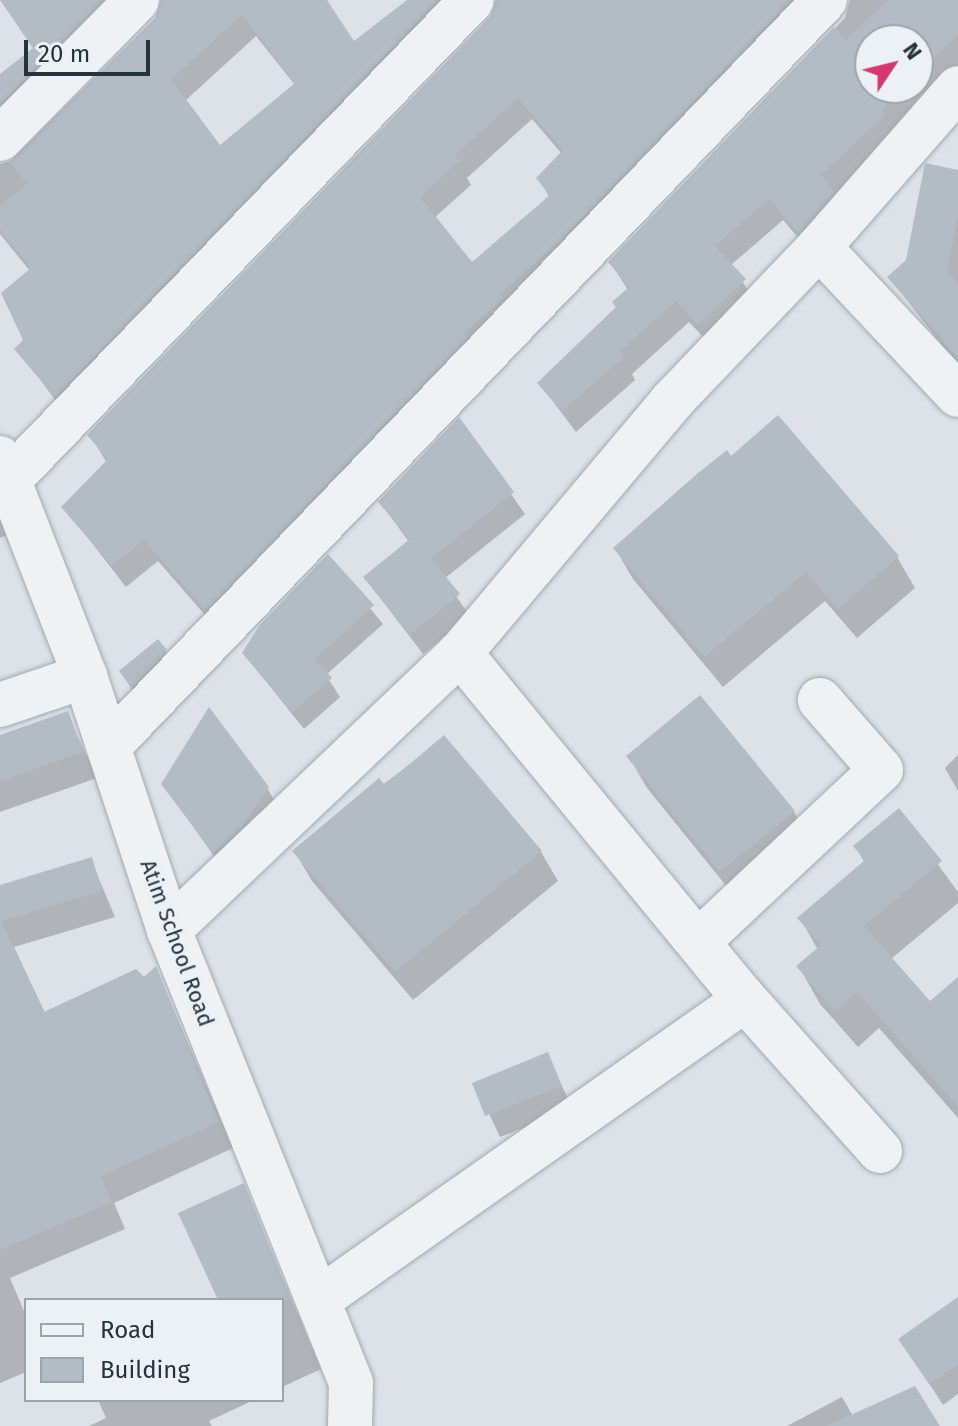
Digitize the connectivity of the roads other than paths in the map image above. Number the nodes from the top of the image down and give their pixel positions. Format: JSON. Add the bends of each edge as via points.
{"nodes":[{"id":1,"x":137,"y":0,"type":"edge"},
{"id":2,"x":472,"y":0,"type":"edge"},
{"id":3,"x":825,"y":0,"type":"edge"},
{"id":4,"x":958,"y":88,"type":"edge"},
{"id":5,"x":0,"y":139,"type":"edge"},
{"id":6,"x":819,"y":247,"type":"junction"},
{"id":7,"x":958,"y":395,"type":"edge"},
{"id":8,"x":4,"y":470,"type":"edge"},
{"id":9,"x":460,"y":653,"type":"junction"},
{"id":10,"x":85,"y":676,"type":"junction"},
{"id":11,"x":820,"y":700,"type":"dead end"},
{"id":12,"x":0,"y":705,"type":"edge"},
{"id":13,"x":109,"y":746,"type":"junction"},
{"id":14,"x":169,"y":930,"type":"junction"},
{"id":15,"x":700,"y":940,"type":"junction"},
{"id":16,"x":741,"y":995,"type":"junction"},
{"id":17,"x":880,"y":1151,"type":"dead end"},
{"id":18,"x":318,"y":1300,"type":"junction"},
{"id":19,"x":350,"y":1426,"type":"edge"}],
"edges":[{"from":1,"to":5,"type":"street"},
{"from":2,"to":8,"type":"street"},
{"from":3,"to":13,"type":"street"},
{"from":4,"to":6,"type":"street"},
{"from":6,"to":7,"type":"street"},
{"from":6,"to":9,"type":"street","via":[[671,402]]},
{"from":8,"to":10,"type":"street","name":"Atim School Road"},
{"from":9,"to":14,"type":"street"},
{"from":9,"to":15,"type":"street"},
{"from":10,"to":12,"type":"street"},
{"from":10,"to":13,"type":"street","name":"Atim School Road"},
{"from":11,"to":15,"type":"street","via":[[881,770]]},
{"from":13,"to":14,"type":"street","name":"Atim School Road"},
{"from":14,"to":18,"type":"street","name":"Atim School Road"},
{"from":15,"to":16,"type":"street"},
{"from":16,"to":17,"type":"street"},
{"from":16,"to":18,"type":"street","via":[[739,1004]]},
{"from":18,"to":19,"type":"street","name":"Atim School Road","via":[[351,1383]]}]}
